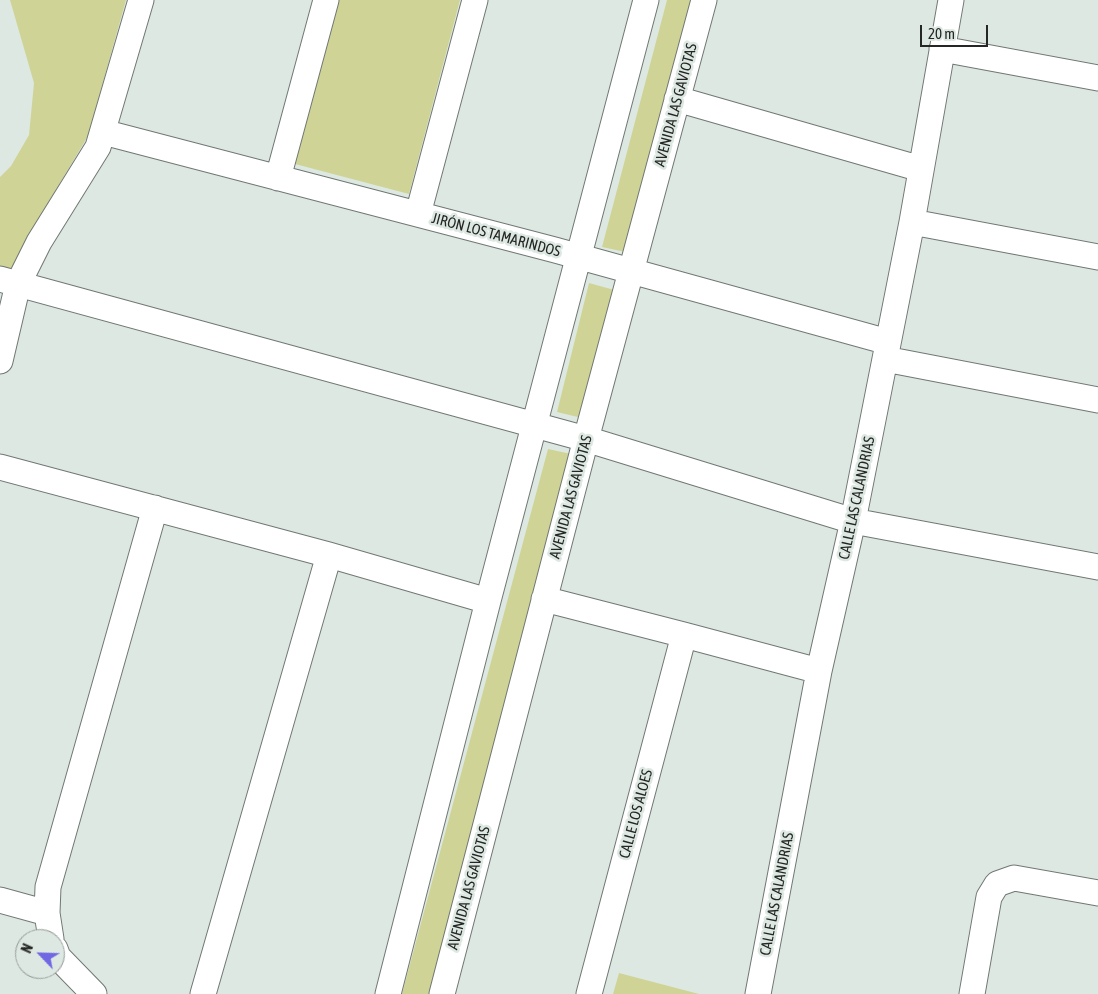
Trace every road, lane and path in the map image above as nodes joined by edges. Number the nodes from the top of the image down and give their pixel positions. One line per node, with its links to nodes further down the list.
1 (141, 0): 10 (street)
2 (326, 0): 12 (street)
3 (475, 0): 13 (street)
4 (646, 0): 15 (street)
5 (704, 0): 9 (street, AVENIDA LAS GAVIOTAS)
6 (951, 0): 7 (street, CALLE LAS CALANDRIAS)
7 (942, 49): 8 (street); 11 (street, CALLE LAS CALANDRIAS)
8 (1098, 78)
9 (677, 99): 11 (street); 17 (street, AVENIDA LAS GAVIOTAS)
10 (103, 132): 12 (street, JIRÓN LOS TAMARINDOS); 18 (street)
11 (921, 168): 14 (street, CALLE LAS CALANDRIAS)
12 (278, 178): 13 (street, JIRÓN LOS TAMARINDOS)
13 (418, 214): 15 (street, JIRÓN LOS TAMARINDOS)
14 (912, 222): 16 (street); 19 (street, CALLE LAS CALANDRIAS)
15 (578, 257): 17 (street, JIRÓN LOS TAMARINDOS); 22 (street)
16 (1098, 257)
17 (632, 271): 19 (street, JIRÓN LOS TAMARINDOS); 23 (street, AVENIDA LAS GAVIOTAS)
18 (9, 282): 20 (street); 22 (street)
19 (887, 351): 21 (street, JIRÓN LOS TAMARINDOS); 26 (street, CALLE LAS CALANDRIAS)
20 (0, 361)
21 (1098, 400)
22 (534, 425): 23 (street); 30 (street)
23 (586, 439): 26 (street); 29 (street, AVENIDA LAS GAVIOTAS)
24 (0, 467): 25 (street)
25 (155, 508): 27 (street); 35 (street)
26 (853, 521): 28 (street); 32 (street, CALLE LAS CALANDRIAS)
27 (329, 555): 30 (street); 39 (street)
28 (1098, 567)
29 (544, 599): 31 (street); 41 (street, AVENIDA LAS GAVIOTAS)
30 (488, 600): 40 (street)
31 (684, 635): 32 (street); 42 (street, CALLE LOS ALOES)
32 (819, 671): 43 (street, CALLE LAS CALANDRIAS)
33 (1098, 893): 44 (street)
34 (0, 900): 35 (street)
35 (47, 913): 36 (street)
36 (49, 929)
37 (65, 965): 38 (street)
38 (94, 994)
39 (203, 994)
40 (388, 994)
41 (442, 994)
42 (589, 994)
43 (758, 994)
44 (972, 994)

